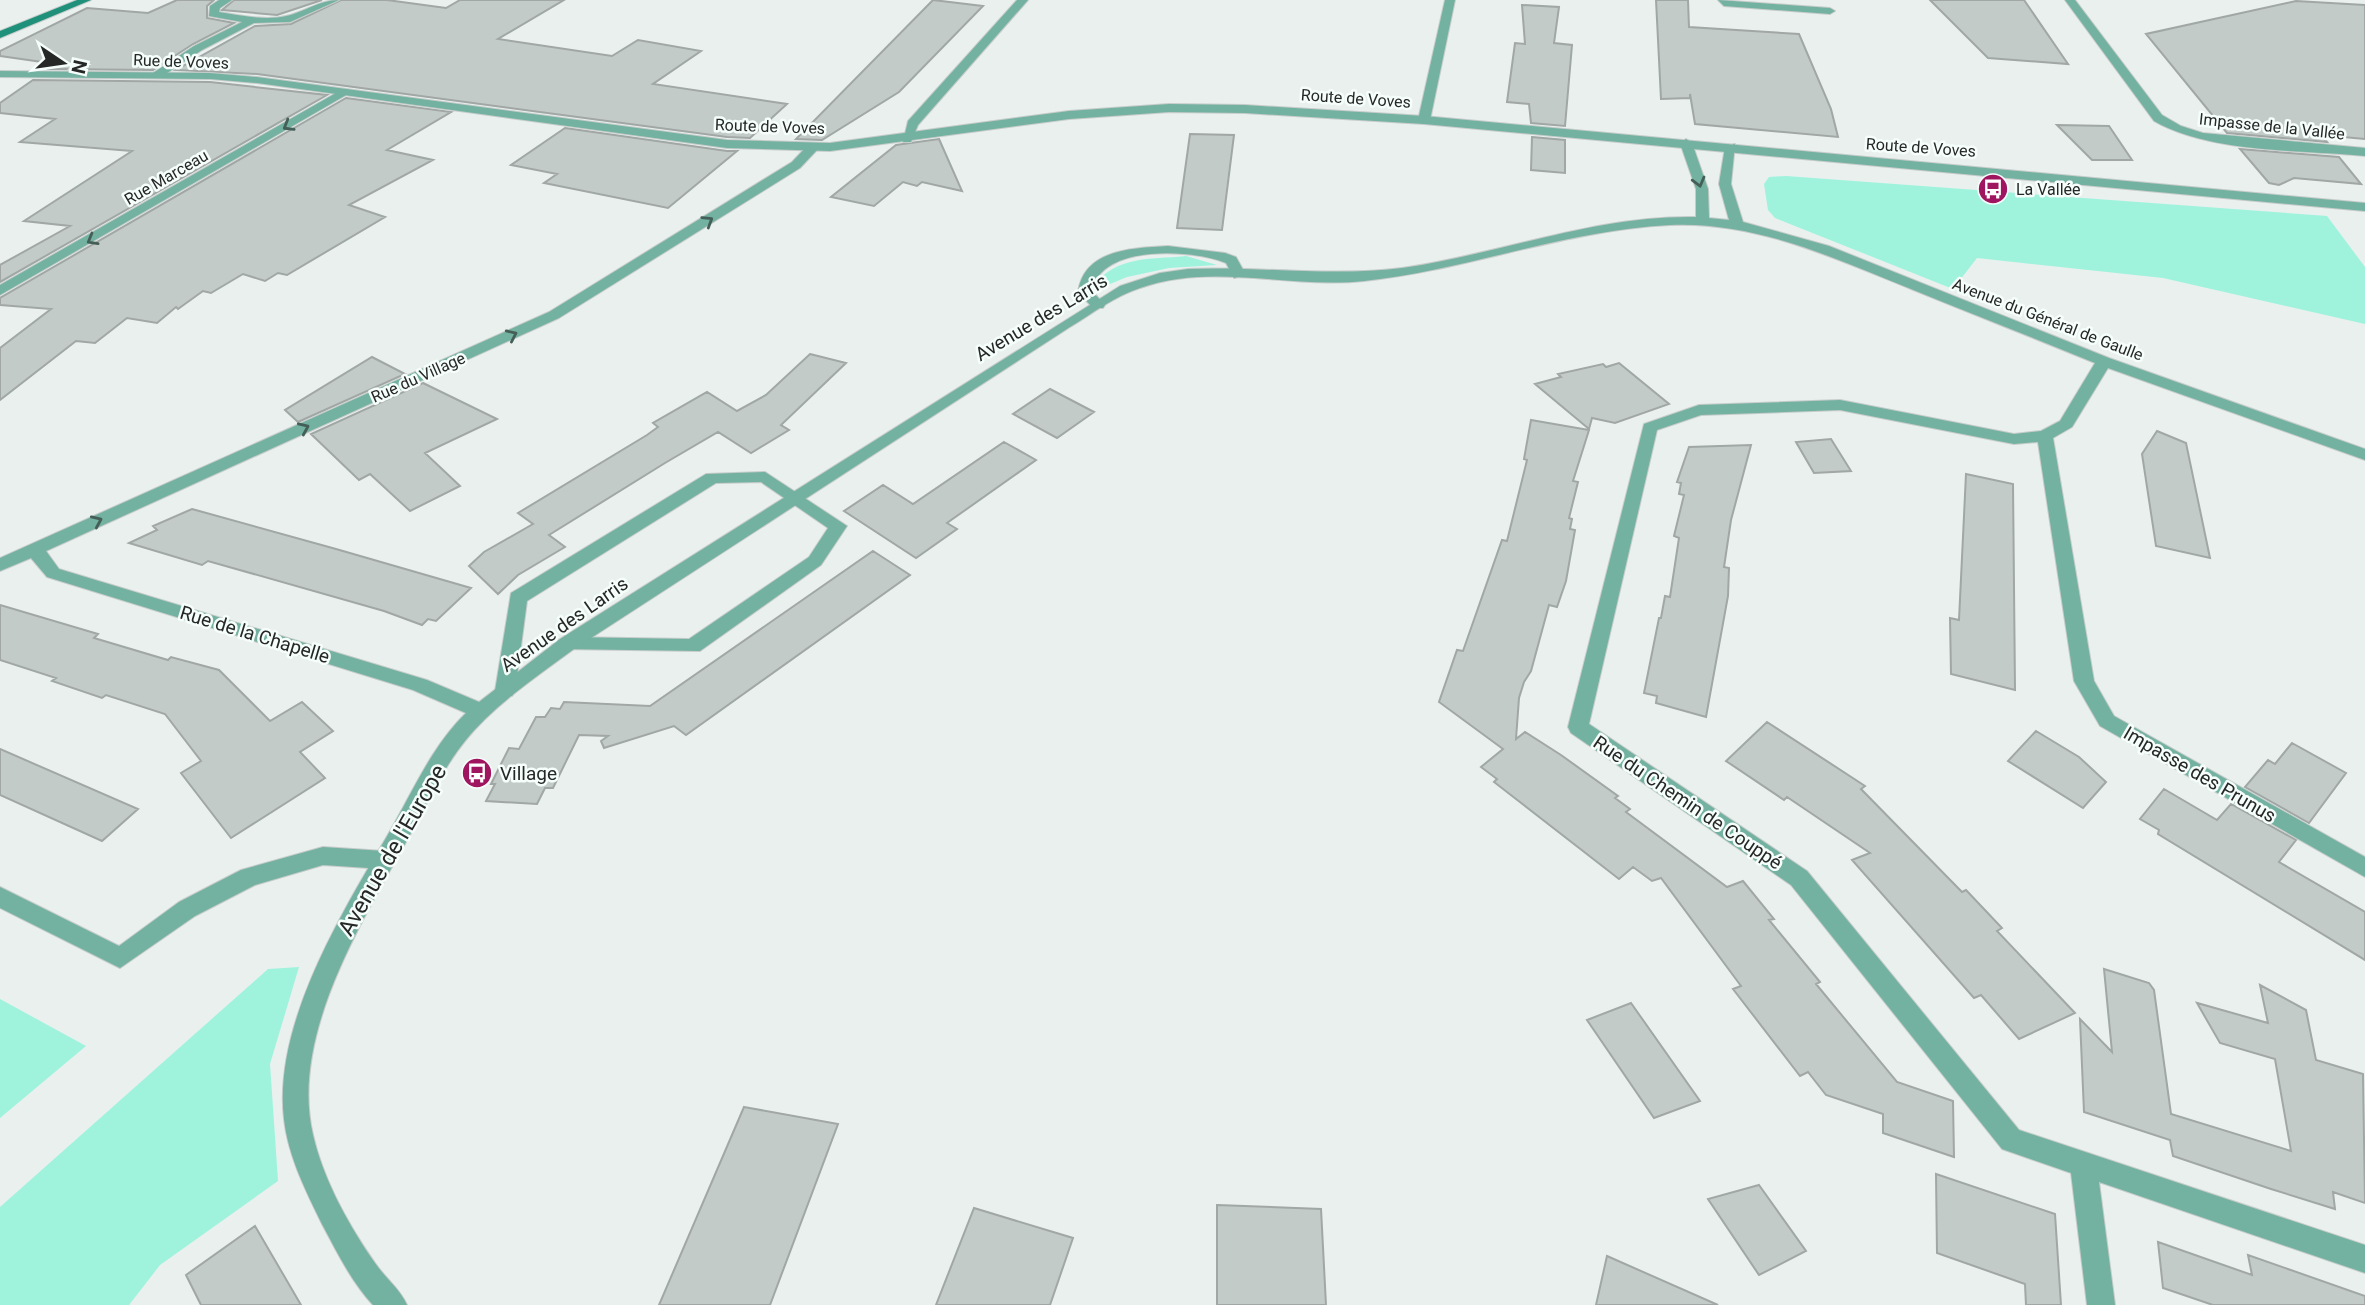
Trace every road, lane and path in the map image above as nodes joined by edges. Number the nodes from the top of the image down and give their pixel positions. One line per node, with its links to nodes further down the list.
1 (86, 0): 10 (main road)
2 (227, 0): 9 (street)
3 (334, 0): 9 (street)
4 (1023, 0): 15 (street)
5 (1450, 0): 14 (street)
6 (1723, 0): 8 (street)
7 (2070, 0): 19 (street, Impasse de la Vallée)
8 (1830, 10)
9 (253, 20): 12 (street)
10 (0, 35)
11 (0, 71): 12 (street, Rue de Voves)
12 (157, 75): 13 (street, Rue de Voves)
13 (347, 91): 17 (street, Route de Voves); 24 (street, Rue Marceau, one-way to 24)
14 (1424, 120): 15 (street, Route de Voves); 16 (street, Route de Voves)
15 (907, 139): 17 (street, Route de Voves)
16 (1686, 143): 18 (street, Route de Voves); 21 (street, one-way to 21)
17 (813, 147): 30 (street, Rue du Village, one-way to 17)
18 (1731, 147): 20 (street, Route de Voves); 22 (street)
19 (2365, 152)
20 (2365, 207)
21 (1710, 222): 22 (street, Avenue du Général de Gaulle); 23 (street, Avenue des Larris)
22 (1737, 226): 26 (street, Avenue du Général de Gaulle)
23 (1239, 275): 25 (street, Avenue des Larris); 25 (street)
24 (0, 291)
25 (1098, 305): 29 (street, Avenue des Larris)
26 (2104, 360): 27 (street); 28 (street, Avenue du Général de Gaulle)
27 (2045, 436): 36 (street, Impasse des Prunus); 38 (street, Rue du Chemin de Couppé)
28 (2365, 455)
29 (797, 497): 32 (street, Avenue des Larris); 32 (street); 33 (street)
30 (34, 550): 31 (street, Rue du Village); 34 (street, Rue de la Chapelle)
31 (0, 565)
32 (567, 644): 33 (street, Avenue des Larris)
33 (505, 691): 34 (street, Avenue des Larris)
34 (483, 712): 35 (street, Avenue de l'Europe)
35 (384, 860): 37 (street); 40 (street, Avenue de l'Europe)
36 (2365, 868)
37 (0, 897)
38 (2083, 1164): 39 (street); 41 (street)
39 (2365, 1259)
40 (393, 1305)
41 (2101, 1305)

